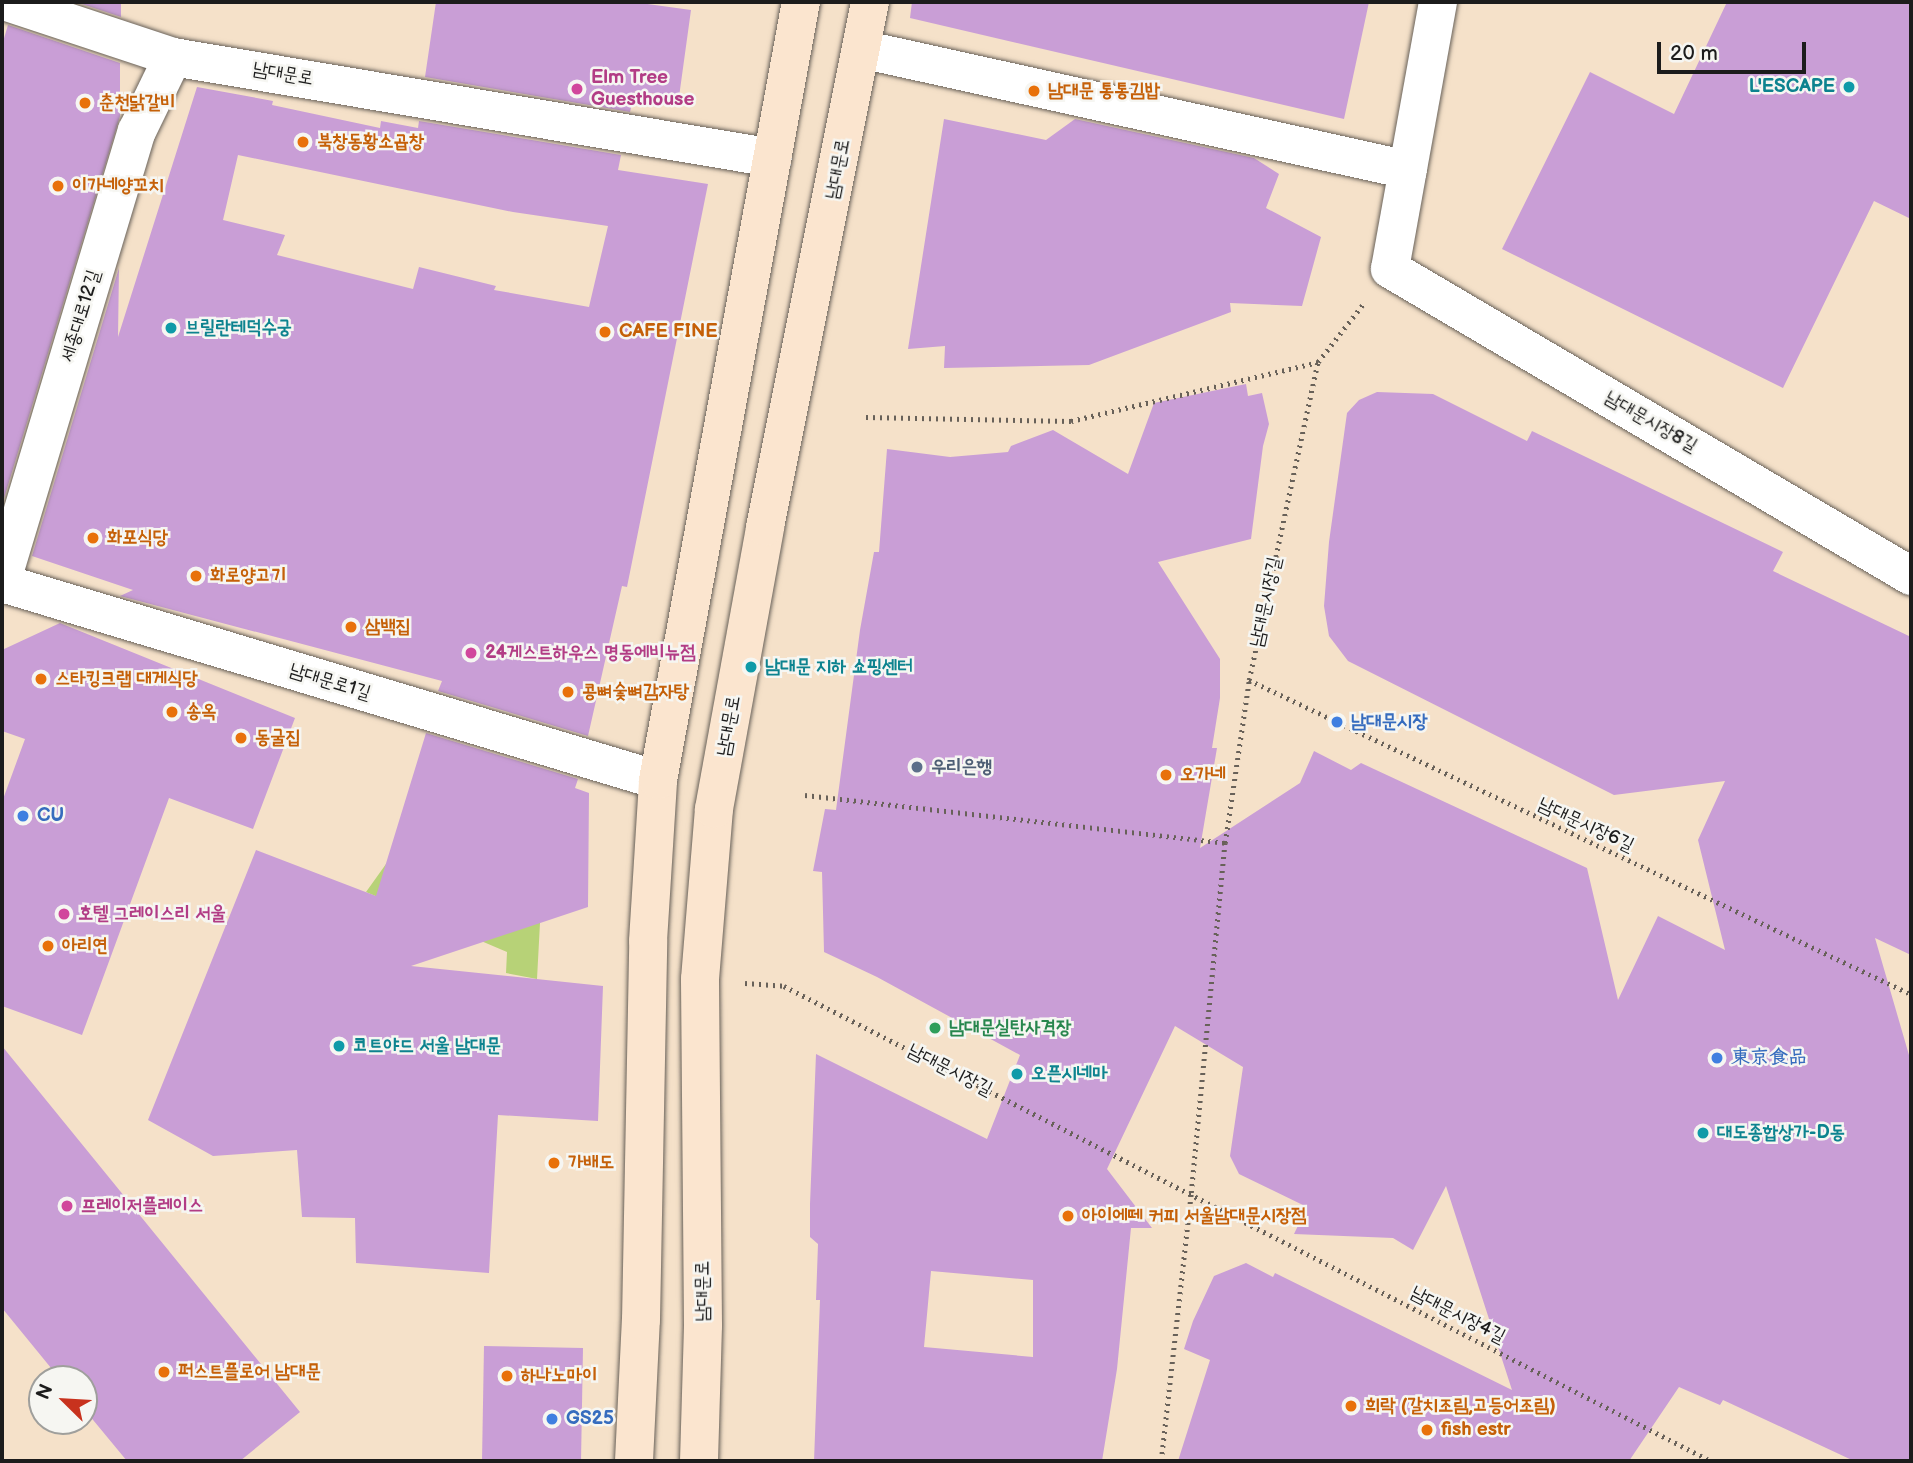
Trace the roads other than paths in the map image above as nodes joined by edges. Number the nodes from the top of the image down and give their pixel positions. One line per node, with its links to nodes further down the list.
1 (7, 2): 6 (street, 남대문로)
2 (801, 2): 7 (main road)
3 (870, 2): 5 (main road, 남대문로)
4 (1438, 2): 8 (street)
5 (861, 49): 8 (street); 13 (main road, 남대문로)
6 (173, 57): 7 (street, 남대문로); 10 (street, 세종대로12길)
7 (773, 158): 11 (main road)
8 (1408, 170): 9 (street, 남대문시장8길)
9 (1911, 576)
10 (2, 582): 11 (street, 남대문로1길)
11 (658, 780): 12 (main road)
12 (634, 1461)
13 (699, 1461)

